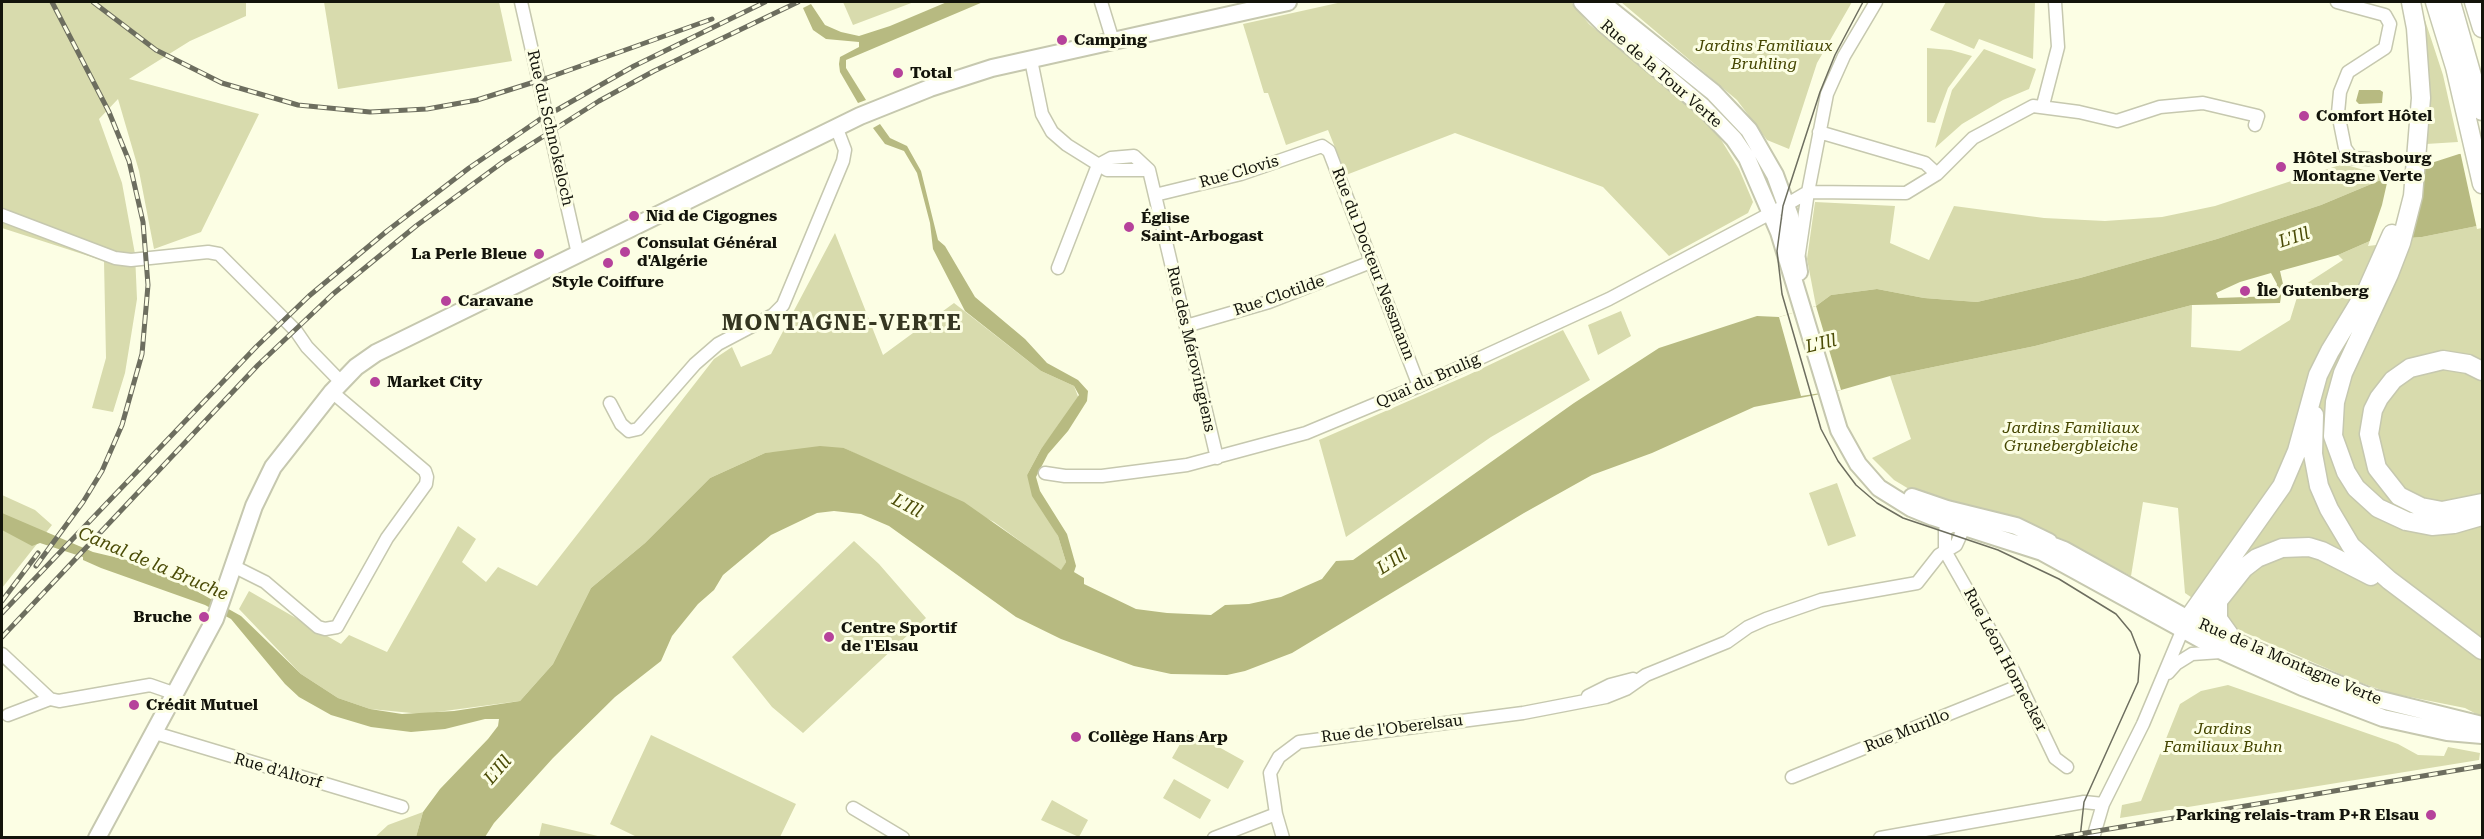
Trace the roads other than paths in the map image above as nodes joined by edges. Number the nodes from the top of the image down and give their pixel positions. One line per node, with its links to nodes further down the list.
1 (521, 2): 30 (street, Rue du Schnokeloch)
2 (1101, 2): 14 (street)
3 (1288, 2): 14 (main road)
4 (1582, 2): 28 (main road, Rue de la Tour Verte)
5 (1601, 2): 28 (main road, Rue de la Tour Verte)
6 (1876, 2): 20 (street)
7 (2055, 2): 16 (street)
8 (2337, 2): 22 (street)
9 (2411, 2): 34 (highway)
10 (2435, 2): 25 (highway)
11 (2451, 2): 17 (highway)
12 (2474, 2): 13 (highway)
13 (2482, 28)
14 (1113, 41): 15 (main road)
15 (1030, 60): 19 (main road); 23 (street, Rue des Mérovingiens)
16 (2043, 105): 18 (street); 24 (street)
17 (2482, 111)
18 (2255, 125)
19 (837, 129): 30 (main road); 41 (street)
20 (1819, 132): 24 (street); 26 (street)
21 (1322, 146): 27 (street, Rue Clovis); 31 (street, Rue du Docteur Nessmann)
22 (2369, 159)
23 (1098, 165): 27 (street, Rue des Mérovingiens); 33 (street)
24 (1937, 174): 26 (street)
25 (2482, 184)
26 (1808, 192): 28 (street); 32 (street)
27 (1155, 195): 36 (street, Rue des Mérovingiens)
28 (1779, 208): 32 (main road); 35 (main road); 39 (street, Quai du Brulig)
29 (2, 215): 40 (street)
30 (578, 254): 40 (main road)
31 (1371, 262): 36 (street, Rue Clotilde); 39 (street, Rue du Docteur Nessmann)
32 (1798, 263): 35 (main road)
33 (1058, 268)
34 (2382, 275): 37 (highway); 45 (highway)
35 (1800, 306): 46 (main road)
36 (1186, 326): 42 (street, Rue des Mérovingiens)
37 (2346, 326): 51 (highway); 52 (highway)
38 (2482, 370): 44 (highway)
39 (1419, 386): 42 (street, Quai du Brulig)
40 (336, 387): 48 (main road); 48 (street)
41 (610, 403)
42 (1217, 458): 43 (street, Quai du Brulig)
43 (1045, 473)
44 (2482, 503)
45 (2482, 516)
46 (1961, 519): 47 (street, Rue de l'Oberelsau); 49 (main road); 49 (main road)
47 (1948, 550): 57 (street, Rue Léon Hornecker); 69 (street, Rue de l'Oberelsau)
48 (235, 567): 58 (main road)
49 (2104, 579): 52 (main road, Rue de la Montagne Verte)
50 (2217, 600): 51 (highway); 52 (highway); 53 (highway)
51 (2432, 612): 54 (highway)
52 (2189, 624): 53 (main road, Rue de la Montagne Verte); 56 (street)
53 (2228, 646): 56 (street); 61 (main road, Rue de la Montagne Verte); 63 (main road, Rue de la Montagne Verte)
54 (2482, 650)
55 (2, 654): 59 (street)
56 (2160, 684): 66 (street)
57 (2021, 685): 64 (street, Rue Léon Hornecker); 65 (street, Rue Murillo)
58 (176, 694): 59 (street); 62 (main road)
59 (50, 699): 60 (street)
60 (8, 715)
61 (2482, 725)
62 (155, 734): 67 (street, Rue d'Altorf); 70 (main road)
63 (2482, 735)
64 (2067, 768)
65 (1792, 777)
66 (2103, 804): 74 (street); 75 (street)
67 (402, 807)
68 (853, 808): 71 (street)
69 (1276, 814): 72 (street); 73 (street)
70 (97, 837)
71 (903, 837)
72 (1214, 837)
73 (1283, 837)
74 (1880, 837)
75 (2093, 837)

